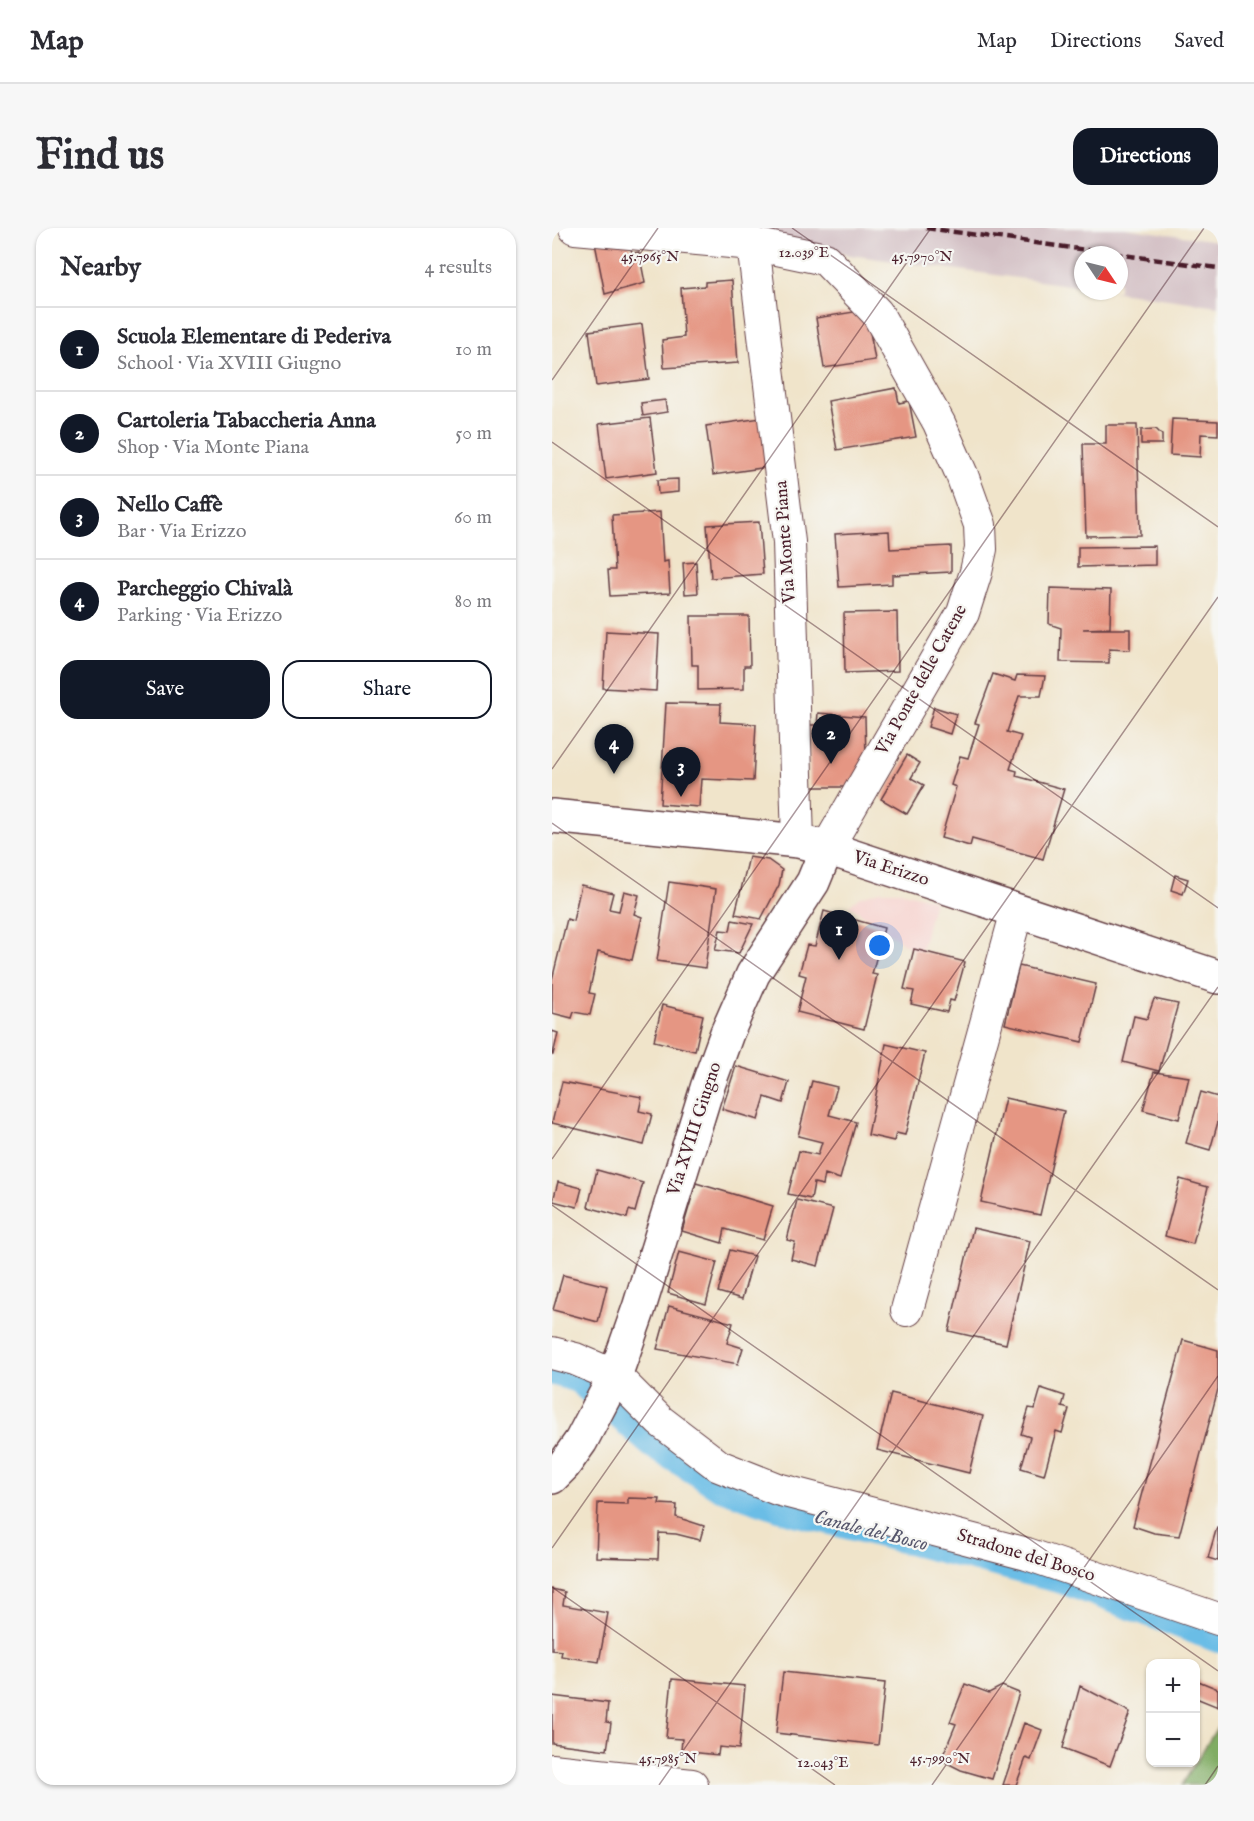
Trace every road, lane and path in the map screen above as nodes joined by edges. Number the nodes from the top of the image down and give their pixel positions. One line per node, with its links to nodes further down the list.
1 (567, 228): 3 (street)
2 (575, 228): 4 (street, Via Ponte delle Catene)
3 (552, 229)
4 (753, 244): 6 (street, Via Monte Piana); 6 (street, Via Ponte delle Catene)
5 (552, 816): 6 (main road, Via Erizzo)
6 (813, 844): 7 (main road, Via Erizzo); 11 (main road, Via XVIII Giugno)
7 (1017, 911): 8 (main road, Via Erizzo); 9 (street)
8 (1218, 977)
9 (907, 1310)
10 (552, 1353): 11 (street, Stradone del Bosco)
11 (612, 1383): 12 (main road, Via XVIII Giugno); 13 (street, Stradone del Bosco)
12 (552, 1477)
13 (1218, 1619)
14 (552, 1770): 15 (street)
15 (692, 1785)

